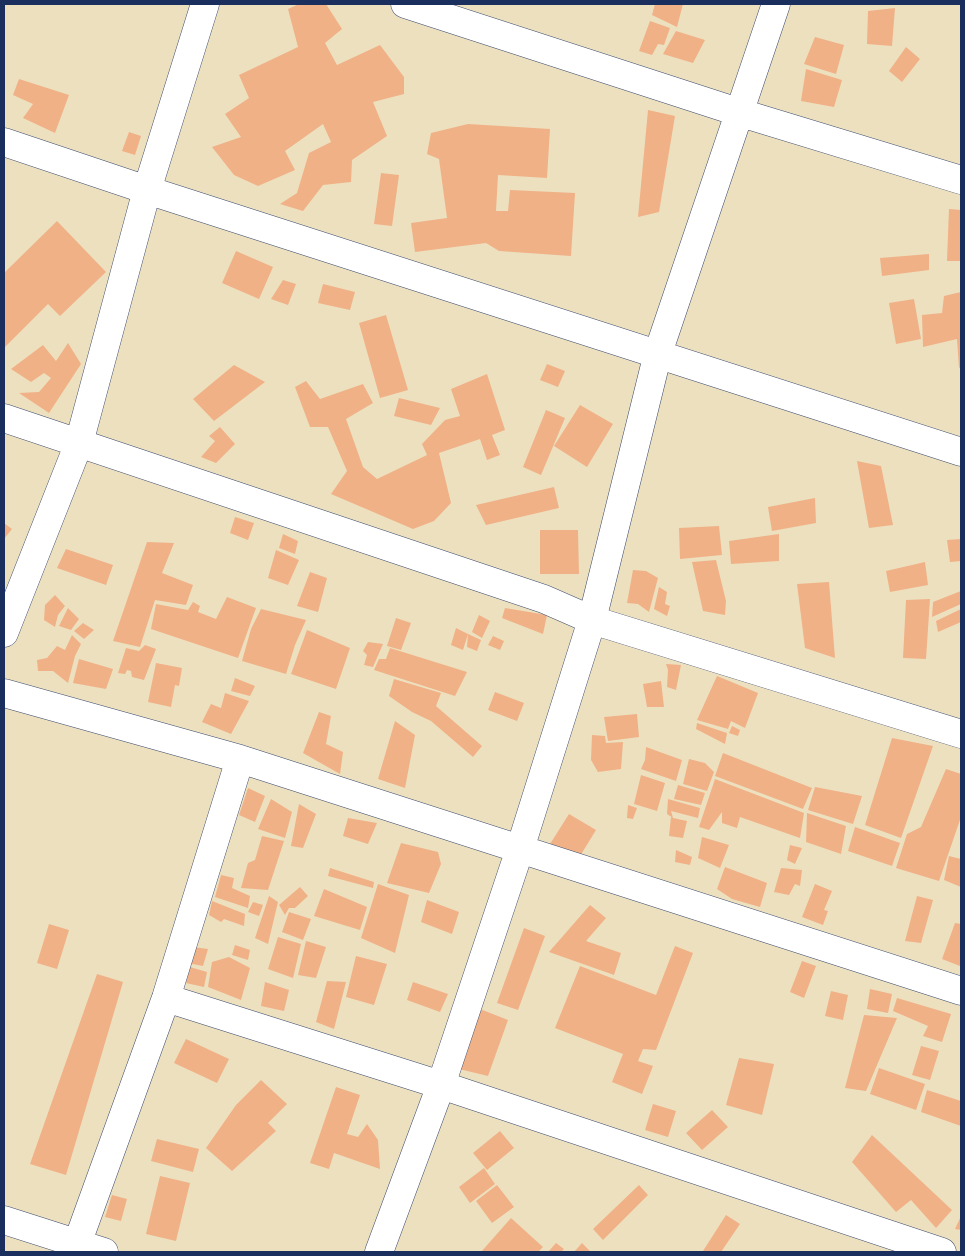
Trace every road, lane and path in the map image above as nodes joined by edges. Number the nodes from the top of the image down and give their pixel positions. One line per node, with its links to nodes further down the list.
1 (206, 4): 7 (street)
2 (405, 4): 4 (street)
3 (776, 4): 4 (street)
4 (740, 113): 6 (street); 8 (street)
5 (4, 142): 7 (street)
6 (961, 180)
7 (147, 190): 8 (street); 10 (street)
8 (658, 353): 11 (street); 12 (street)
9 (4, 418): 10 (street)
10 (79, 443): 12 (street); 13 (street)
11 (961, 452)
12 (592, 620): 15 (street); 17 (street)
13 (4, 633)
14 (4, 693): 16 (street)
15 (961, 734)
16 (240, 759): 17 (street); 19 (street)
17 (520, 849): 18 (street); 20 (street)
18 (961, 991)
19 (166, 998): 20 (street); 22 (street)
20 (441, 1085): 24 (street); 25 (street)
21 (4, 1220): 22 (street)
22 (77, 1244): 23 (street)
23 (104, 1252)
24 (379, 1252)
25 (942, 1252)

